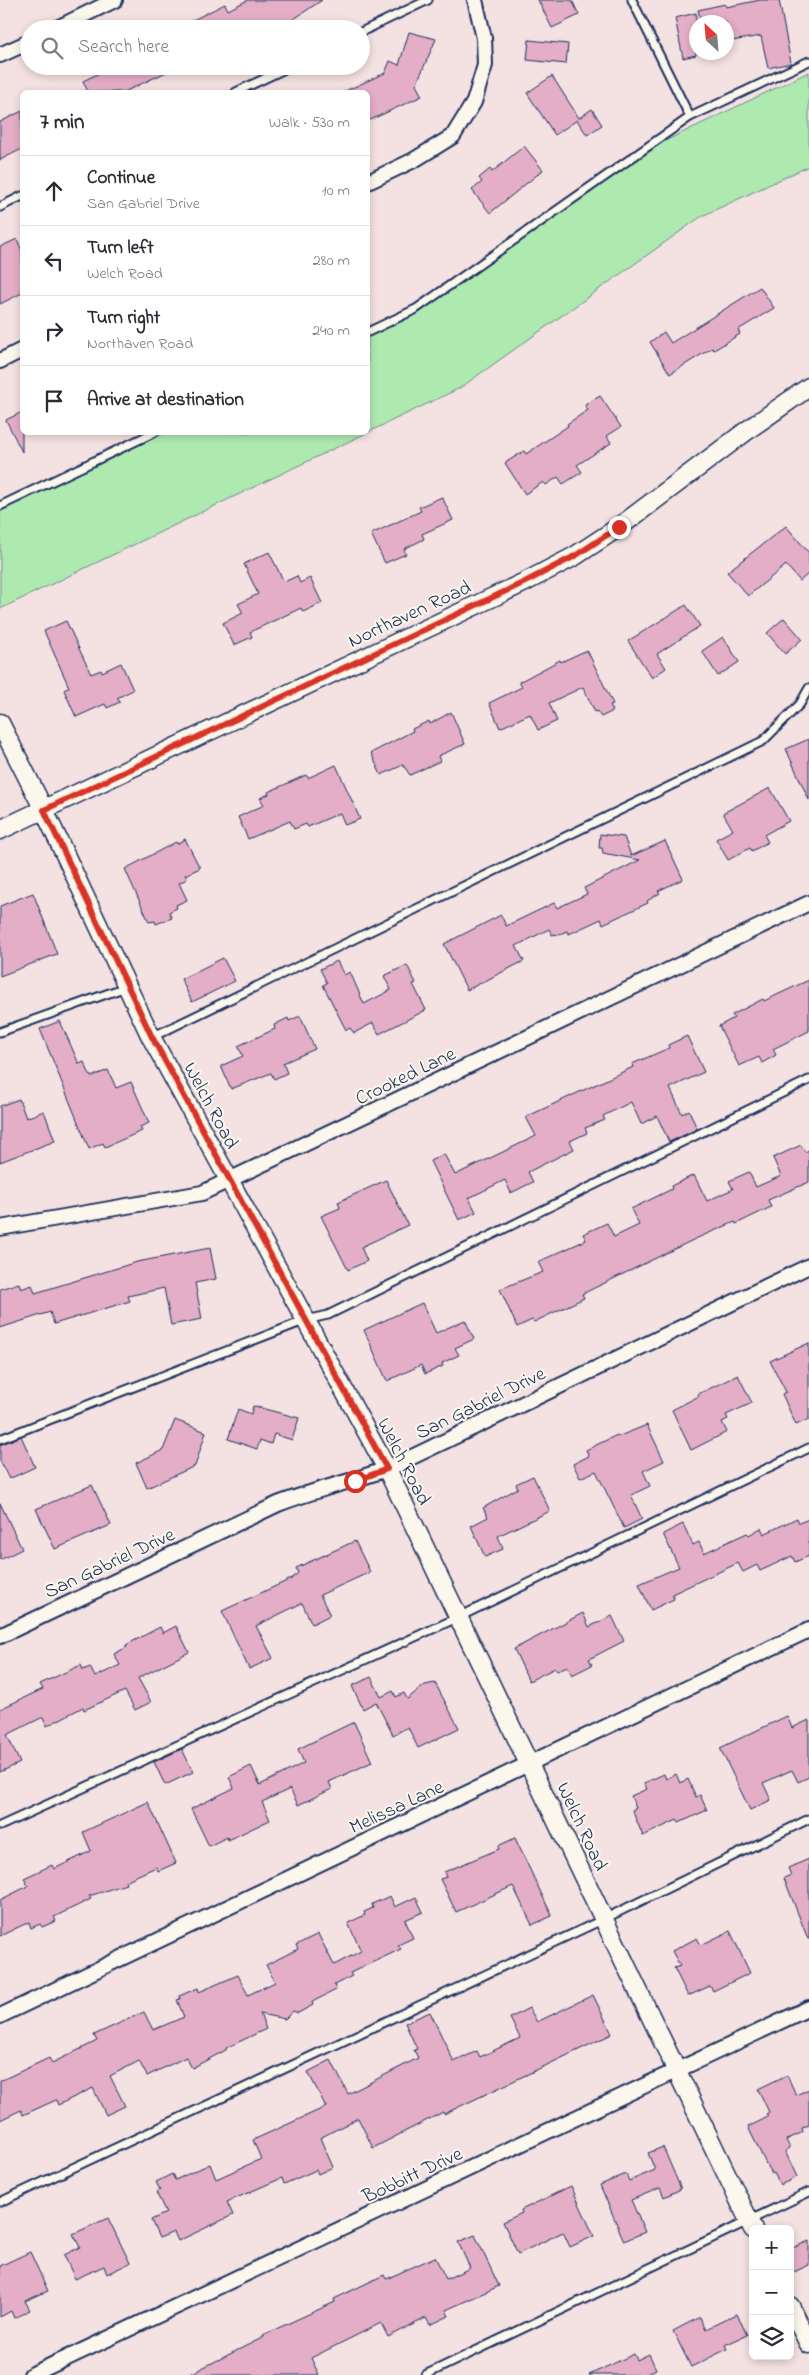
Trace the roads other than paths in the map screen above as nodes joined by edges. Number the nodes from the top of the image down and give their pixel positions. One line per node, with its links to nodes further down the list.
1 (115, 0): 5 (street)
2 (428, 0): 6 (lane)
3 (476, 0): 13 (street)
4 (632, 0): 12 (lane)
5 (74, 20)
6 (370, 28)
7 (20, 46): 8 (street)
8 (0, 56)
9 (809, 61): 12 (lane)
10 (272, 75): 11 (lane)
11 (240, 90)
12 (690, 117): 16 (lane)
13 (370, 181)
14 (20, 197): 15 (lane)
15 (0, 206)
16 (370, 331)
17 (20, 351): 18 (street)
18 (0, 361)
19 (809, 387): 24 (street, Northaven Road)
20 (150, 435): 21 (lane)
21 (0, 506)
22 (809, 688): 29 (lane)
23 (0, 724): 24 (street, Welch Road)
24 (44, 810): 25 (street, Northaven Road); 27 (street, Welch Road)
25 (0, 830)
26 (809, 903): 31 (street, Crooked Lane)
27 (126, 986): 28 (lane); 29 (street, Welch Road)
28 (0, 1032)
29 (152, 1037): 31 (street, Welch Road)
30 (809, 1080): 34 (lane)
31 (229, 1181): 32 (street, Crooked Lane); 34 (street, Welch Road)
32 (0, 1228)
33 (809, 1266): 37 (street, San Gabriel Drive)
34 (306, 1320): 35 (lane); 37 (street, Welch Road)
35 (0, 1439)
36 (809, 1448): 38 (lane)
37 (387, 1469): 38 (street, Welch Road); 40 (street, San Gabriel Drive)
38 (459, 1617): 41 (street, Welch Road); 43 (lane)
39 (809, 1630): 41 (street, Melissa Lane)
40 (0, 1636)
41 (530, 1765): 44 (street, Welch Road); 46 (street, Melissa Lane)
42 (809, 1819): 44 (lane)
43 (0, 1826)
44 (604, 1919): 47 (street, Welch Road); 49 (lane)
45 (809, 2008): 47 (street, Bobbitt Drive)
46 (0, 2016)
47 (677, 2071): 50 (street, Welch Road); 54 (street, Bobbitt Drive)
48 (809, 2192): 50 (lane)
49 (0, 2202)
50 (751, 2225)
51 (749, 2226): 55 (lane)
52 (794, 2314): 53 (street)
53 (809, 2344)
54 (31, 2375)
55 (426, 2375)

